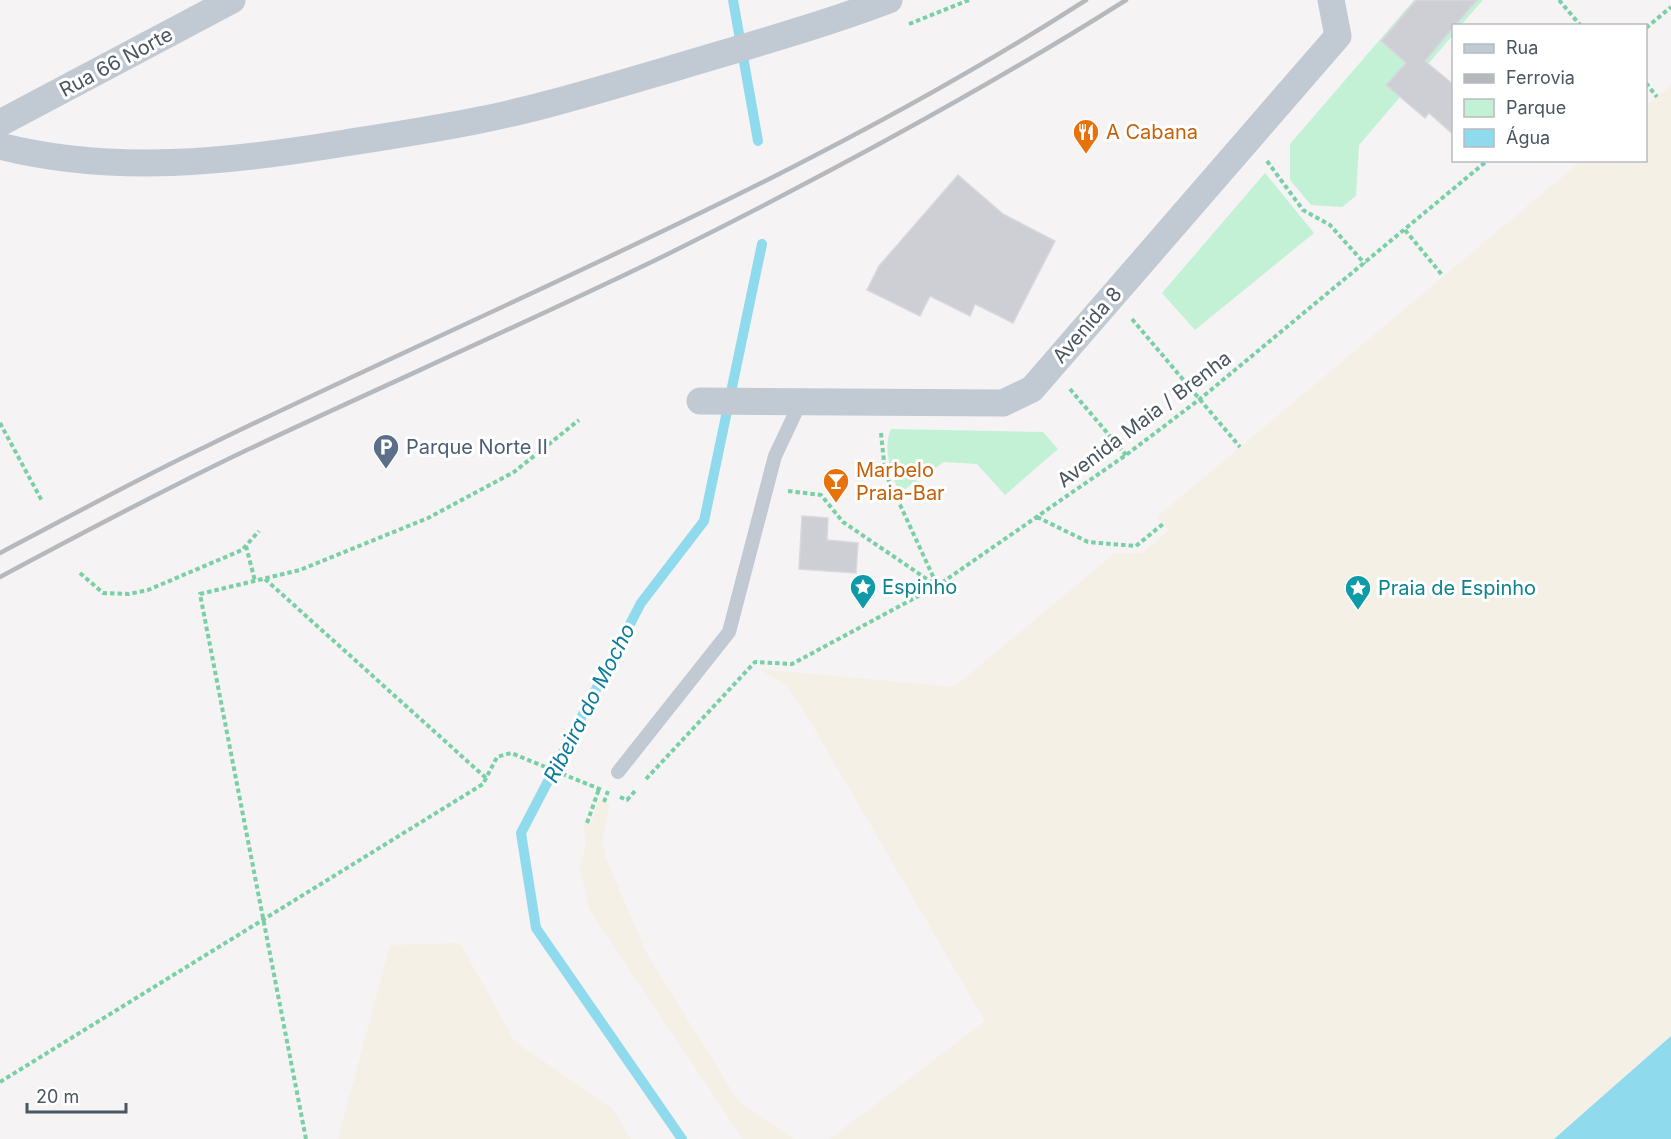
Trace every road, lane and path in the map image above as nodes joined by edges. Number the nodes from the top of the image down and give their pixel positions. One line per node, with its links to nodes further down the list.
1 (232, 0): 10 (street, Rua 66 Norte)
2 (889, 0): 11 (street)
3 (1330, 0): 21 (street, Avenida 8)
4 (1559, 0): 6 (path)
5 (1671, 7): 7 (path)
6 (1579, 24)
7 (1647, 27)
8 (1647, 84): 9 (path)
9 (1657, 97)
10 (0, 123)
11 (0, 146)
12 (1267, 161): 15 (path)
13 (1486, 162): 14 (path, Avenida Maia / Brenha)
14 (1405, 231): 15 (path, Avenida Maia / Brenha); 16 (path)
15 (1365, 264): 19 (path, Avenida Maia / Brenha)
16 (1443, 276)
17 (1132, 318): 19 (path)
18 (1070, 390): 26 (path)
19 (1200, 399): 25 (path); 26 (path, Avenida Maia / Brenha)
20 (700, 400): 21 (street, Avenida 8)
21 (801, 401): 27 (lane)
22 (579, 420): 34 (path)
23 (0, 423): 28 (path)
24 (881, 428): 36 (path)
25 (1240, 447)
26 (1126, 455): 29 (path, Avenida Maia / Brenha)
27 (767, 486): 36 (path); 37 (lane)
28 (42, 501)
29 (1037, 517): 30 (path); 36 (path, Avenida Maia / Brenha)
30 (1163, 524)
31 (259, 531): 32 (path)
32 (246, 546): 33 (path); 35 (path)
33 (80, 573)
34 (265, 579): 35 (path); 38 (path)
35 (255, 581): 41 (path)
36 (937, 586): 39 (path, Avenida Maia / Brenha)
37 (618, 772)
38 (486, 778): 39 (path); 41 (path)
39 (599, 789): 40 (path)
40 (587, 823)
41 (264, 918): 42 (path); 43 (path)
42 (0, 1082)
43 (306, 1139)

